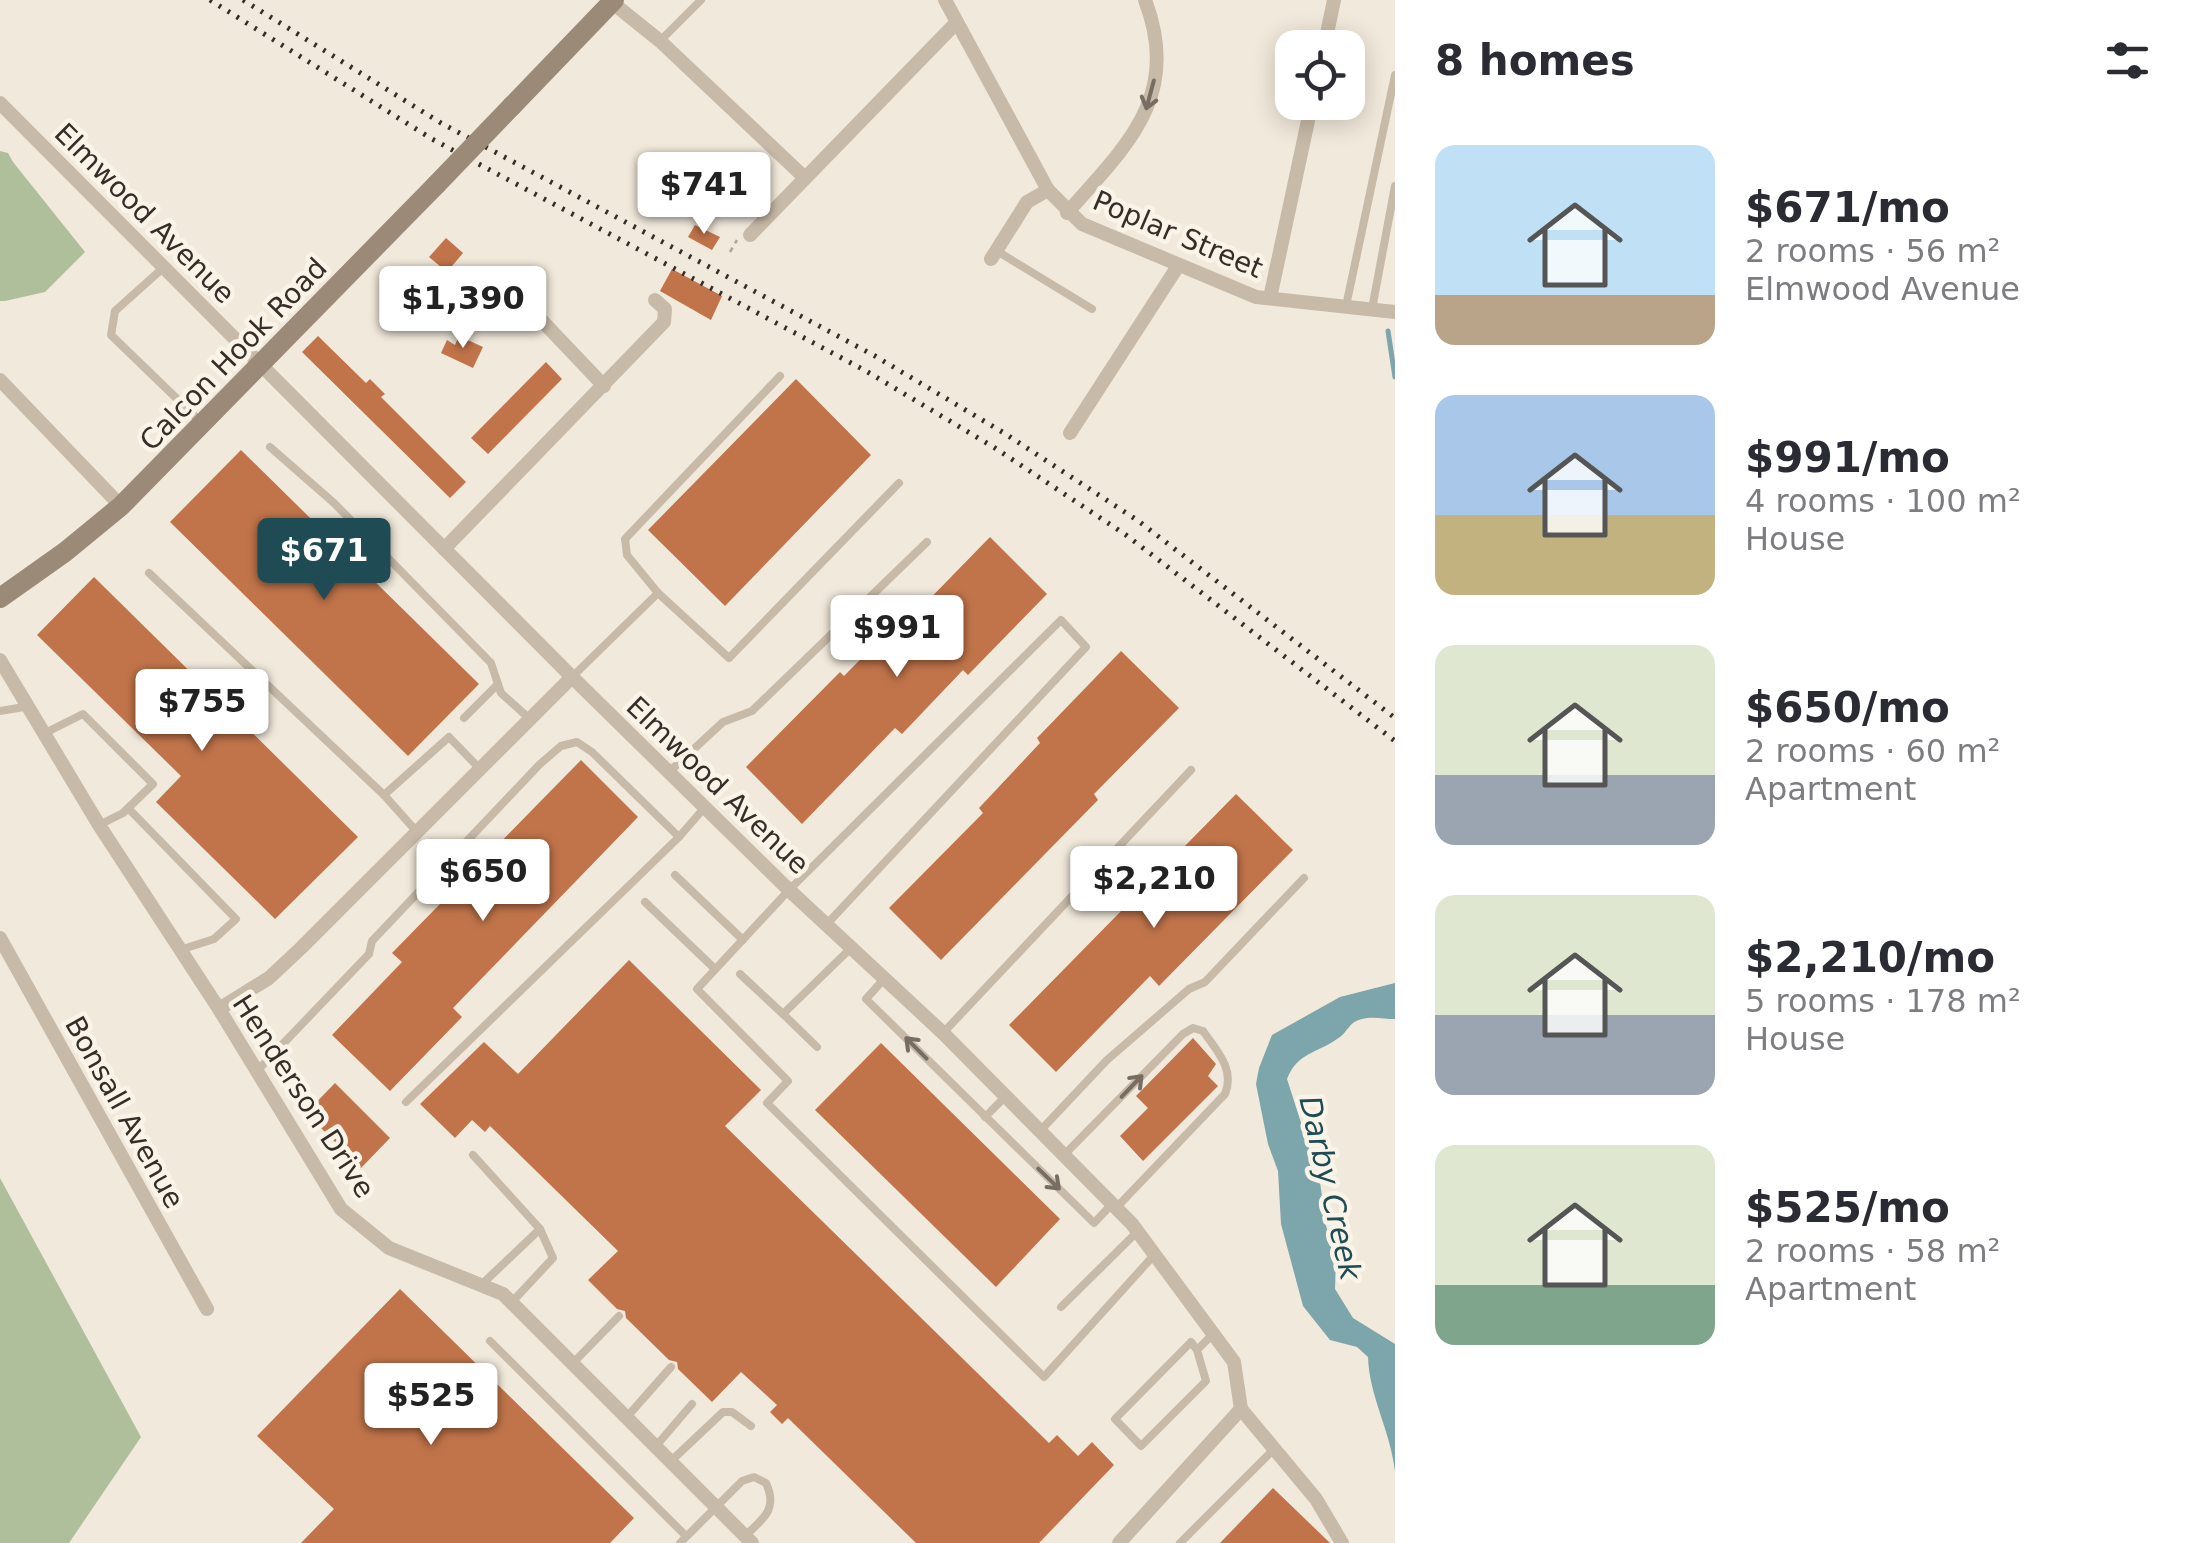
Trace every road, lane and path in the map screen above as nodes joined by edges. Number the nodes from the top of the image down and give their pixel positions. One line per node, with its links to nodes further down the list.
1 (612, 0): 8 (street); 27 (street, Calcon Hook Road, bridge)
2 (701, 0): 8 (lane)
3 (944, 0): 6 (street, Poplar Street)
4 (1145, 0): 15 (street, one-way to 15)
5 (1334, 0): 7 (street)
6 (956, 23): 12 (street); 14 (street, Poplar Street)
7 (1328, 30)
8 (660, 40): 12 (street)
9 (1395, 76): 23 (lane)
10 (1, 106): 19 (street, Elmwood Avenue)
11 (1308, 120): 21 (street)
12 (804, 176): 16 (street)
13 (1395, 186): 25 (lane)
14 (1048, 190): 15 (street, Poplar Street); 17 (street)
15 (1068, 213): 18 (street, Poplar Street)
16 (750, 235)
17 (994, 255): 24 (lane)
18 (1178, 266): 21 (street, Poplar Street); 32 (street)
19 (163, 268): 27 (street, Elmwood Avenue); 31 (lane)
20 (496, 295): 30 (street)
21 (1270, 298): 23 (street, Poplar Street)
22 (655, 300): 30 (street)
23 (1346, 306): 25 (street, Poplar Street)
24 (1092, 309)
25 (1372, 310): 26 (street, Poplar Street)
26 (1395, 312)
27 (261, 365): 31 (street, Calcon Hook Road); 37 (street, Elmwood Avenue)
28 (780, 376): 39 (lane)
29 (0, 380): 35 (street)
30 (604, 386): 37 (street)
31 (203, 424): 35 (street, Calcon Hook Road)
32 (1070, 433)
33 (270, 447): 43 (lane)
34 (898, 483): 39 (lane)
35 (121, 506): 40 (street, Calcon Hook Road)
36 (927, 542): 51 (lane)
37 (444, 549): 42 (street, Elmwood Avenue)
38 (149, 573): 52 (lane)
39 (658, 593): 42 (lane)
40 (0, 598)
41 (0, 660): 44 (street, Henderson Drive)
42 (572, 676): 47 (street); 51 (street, Elmwood Avenue)
43 (498, 684): 46 (lane); 47 (lane)
44 (30, 706): 45 (lane); 48 (street, Henderson Drive)
45 (0, 711)
46 (464, 718)
47 (530, 719): 49 (street)
48 (45, 733): 54 (lane); 55 (street, Henderson Drive)
49 (480, 769): 52 (lane); 56 (street)
50 (1190, 770): 72 (lane)
51 (669, 772): 53 (street, Elmwood Avenue)
52 (384, 795): 56 (lane)
53 (705, 807): 57 (lane); 60 (street, Elmwood Avenue)
54 (128, 808): 55 (lane); 66 (lane)
55 (99, 825): 66 (street, Henderson Drive)
56 (417, 832): 70 (street)
57 (679, 837): 74 (lane); 76 (lane)
58 (675, 875): 64 (lane)
59 (1304, 878): 78 (lane)
60 (789, 890): 62 (street, Elmwood Avenue); 62 (lane); 64 (lane)
61 (645, 902): 67 (lane)
62 (826, 925): 65 (street, Elmwood Avenue)
63 (0, 938): 88 (street, Bonsall Avenue)
64 (743, 940): 67 (lane)
65 (852, 948): 69 (street, Elmwood Avenue); 71 (lane)
66 (180, 950): 70 (street, Henderson Drive)
67 (715, 969): 84 (lane)
68 (740, 974): 71 (lane)
69 (884, 978): 72 (street, Elmwood Avenue); 77 (lane, one-way to 69)
70 (219, 1009): 74 (street, Henderson Drive)
71 (784, 1014): 73 (lane)
72 (943, 1034): 75 (street, Elmwood Avenue)
73 (817, 1047)
74 (256, 1072): 85 (street, Henderson Drive)
75 (1005, 1097): 77 (lane); 78 (street, Elmwood Avenue)
76 (406, 1102)
77 (985, 1117): 81 (lane, one-way to 81)
78 (1040, 1132): 80 (street, Elmwood Avenue)
79 (473, 1155): 82 (lane)
80 (1064, 1156): 81 (street, Elmwood Avenue); 81 (lane, one-way to 81)
81 (1114, 1206): 83 (street, Elmwood Avenue)
82 (540, 1229): 85 (lane); 86 (lane)
83 (1138, 1232): 84 (street, Elmwood Avenue); 87 (lane)
84 (1155, 1254): 90 (street, Elmwood Avenue)
85 (480, 1286): 86 (street, Henderson Drive)
86 (512, 1302): 93 (street, Henderson Drive)
87 (1061, 1307)
88 (207, 1310)
89 (619, 1316): 93 (lane)
90 (1214, 1334): 92 (lane); 96 (street, Elmwood Avenue)
91 (490, 1341): 104 (lane)
92 (1197, 1350): 92 (lane)
93 (572, 1364): 97 (street, Henderson Drive)
94 (671, 1367): 97 (lane)
95 (692, 1404): 99 (lane)
96 (1241, 1409): 100 (street, Elmwood Avenue); 105 (street)
97 (626, 1418): 99 (street, Henderson Drive)
98 (751, 1426): 101 (lane)
99 (656, 1446): 101 (street, Henderson Drive)
100 (1274, 1449): 106 (lane); 107 (street, Elmwood Avenue)
101 (671, 1461): 102 (street, Henderson Drive)
102 (716, 1505): 103 (street, Henderson Drive); 103 (lane); 104 (lane)
103 (749, 1539)
104 (683, 1540)
105 (1119, 1543)
106 (1180, 1543)
107 (1342, 1543)

